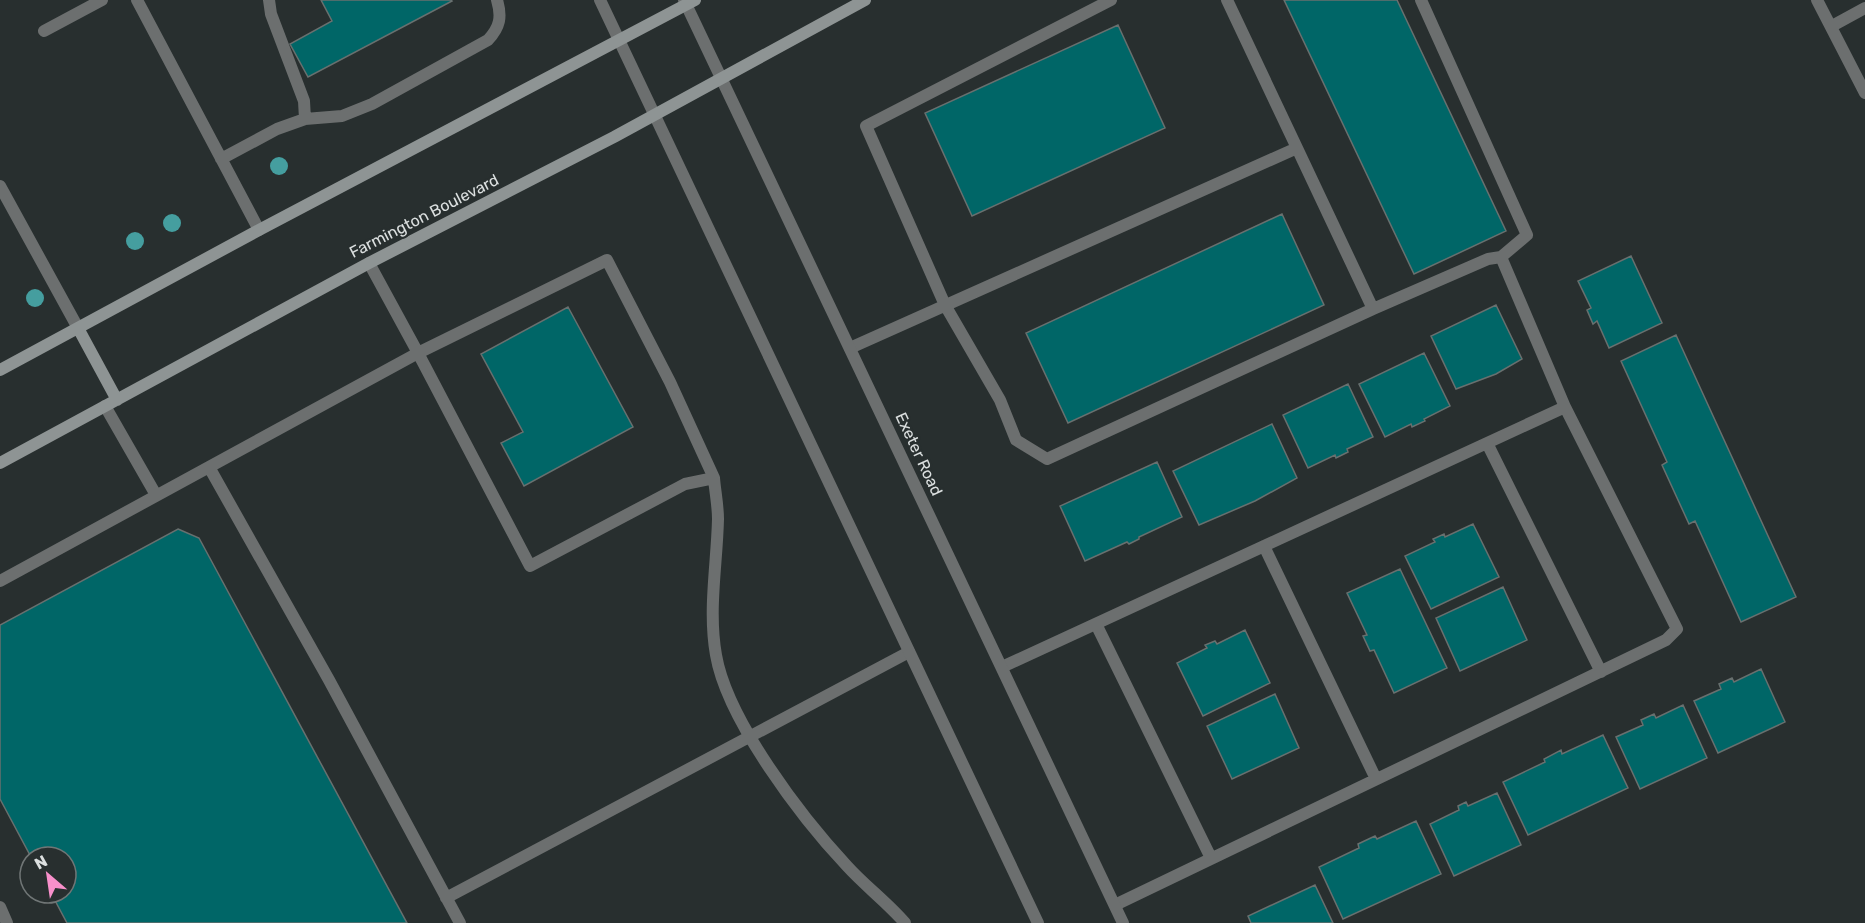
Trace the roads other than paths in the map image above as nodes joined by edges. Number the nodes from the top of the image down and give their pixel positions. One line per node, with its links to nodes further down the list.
1 (102, 0): 14 (street)
2 (137, 0): 21 (street)
3 (269, 0): 19 (street)
4 (497, 0): 19 (street)
5 (600, 0): 15 (street)
6 (865, 0): 16 (main road, Farmington Boulevard)
7 (1112, 0): 26 (street)
8 (1227, 0): 20 (street)
9 (1421, 0): 24 (street)
10 (1817, 0): 13 (street)
11 (688, 2): 15 (main road); 16 (street, Exeter Road)
12 (1865, 8): 13 (street)
13 (1832, 26): 17 (street)
14 (44, 31)
15 (618, 41): 18 (street); 23 (main road)
16 (723, 78): 18 (main road, Farmington Boulevard); 29 (street, Exeter Road)
17 (1865, 93)
18 (654, 116): 25 (main road, Farmington Boulevard); 43 (street)
19 (305, 119): 21 (street)
20 (1297, 148): 26 (street); 27 (street)
21 (221, 159): 23 (street)
22 (0, 186): 28 (street)
23 (259, 230): 28 (main road)
24 (1501, 257): 27 (street); 34 (street)
25 (369, 263): 30 (street); 32 (main road, Farmington Boulevard)
26 (945, 305): 27 (street); 29 (street)
27 (1373, 309)
28 (78, 328): 31 (main road); 32 (main road)
29 (850, 348): 44 (street, Exeter Road)
30 (418, 353): 37 (street); 38 (street); 38 (street)
31 (0, 370)
32 (117, 400): 33 (main road, Farmington Boulevard)
33 (105, 406): 36 (main road, Farmington Boulevard); 39 (street)
34 (1565, 407): 35 (street); 45 (street)
35 (1487, 443): 40 (street); 45 (street)
36 (0, 462)
37 (209, 467): 39 (street); 49 (street)
38 (714, 478): 46 (street)
39 (156, 495): 41 (street)
40 (1264, 546): 42 (street); 47 (street)
41 (0, 580)
42 (1096, 624): 44 (street); 48 (street)
43 (909, 652): 46 (street); 55 (street)
44 (1002, 667): 50 (street, Exeter Road)
45 (1601, 672): 47 (street)
46 (750, 735): 49 (street); 54 (street)
47 (1376, 779): 48 (street)
48 (1211, 858): 50 (street)
49 (446, 898): 53 (street)
50 (1115, 905): 56 (street, Exeter Road)
51 (0, 907): 52 (street)
52 (7, 923)
53 (460, 923)
54 (905, 923)
55 (1038, 923)
56 (1124, 923)

